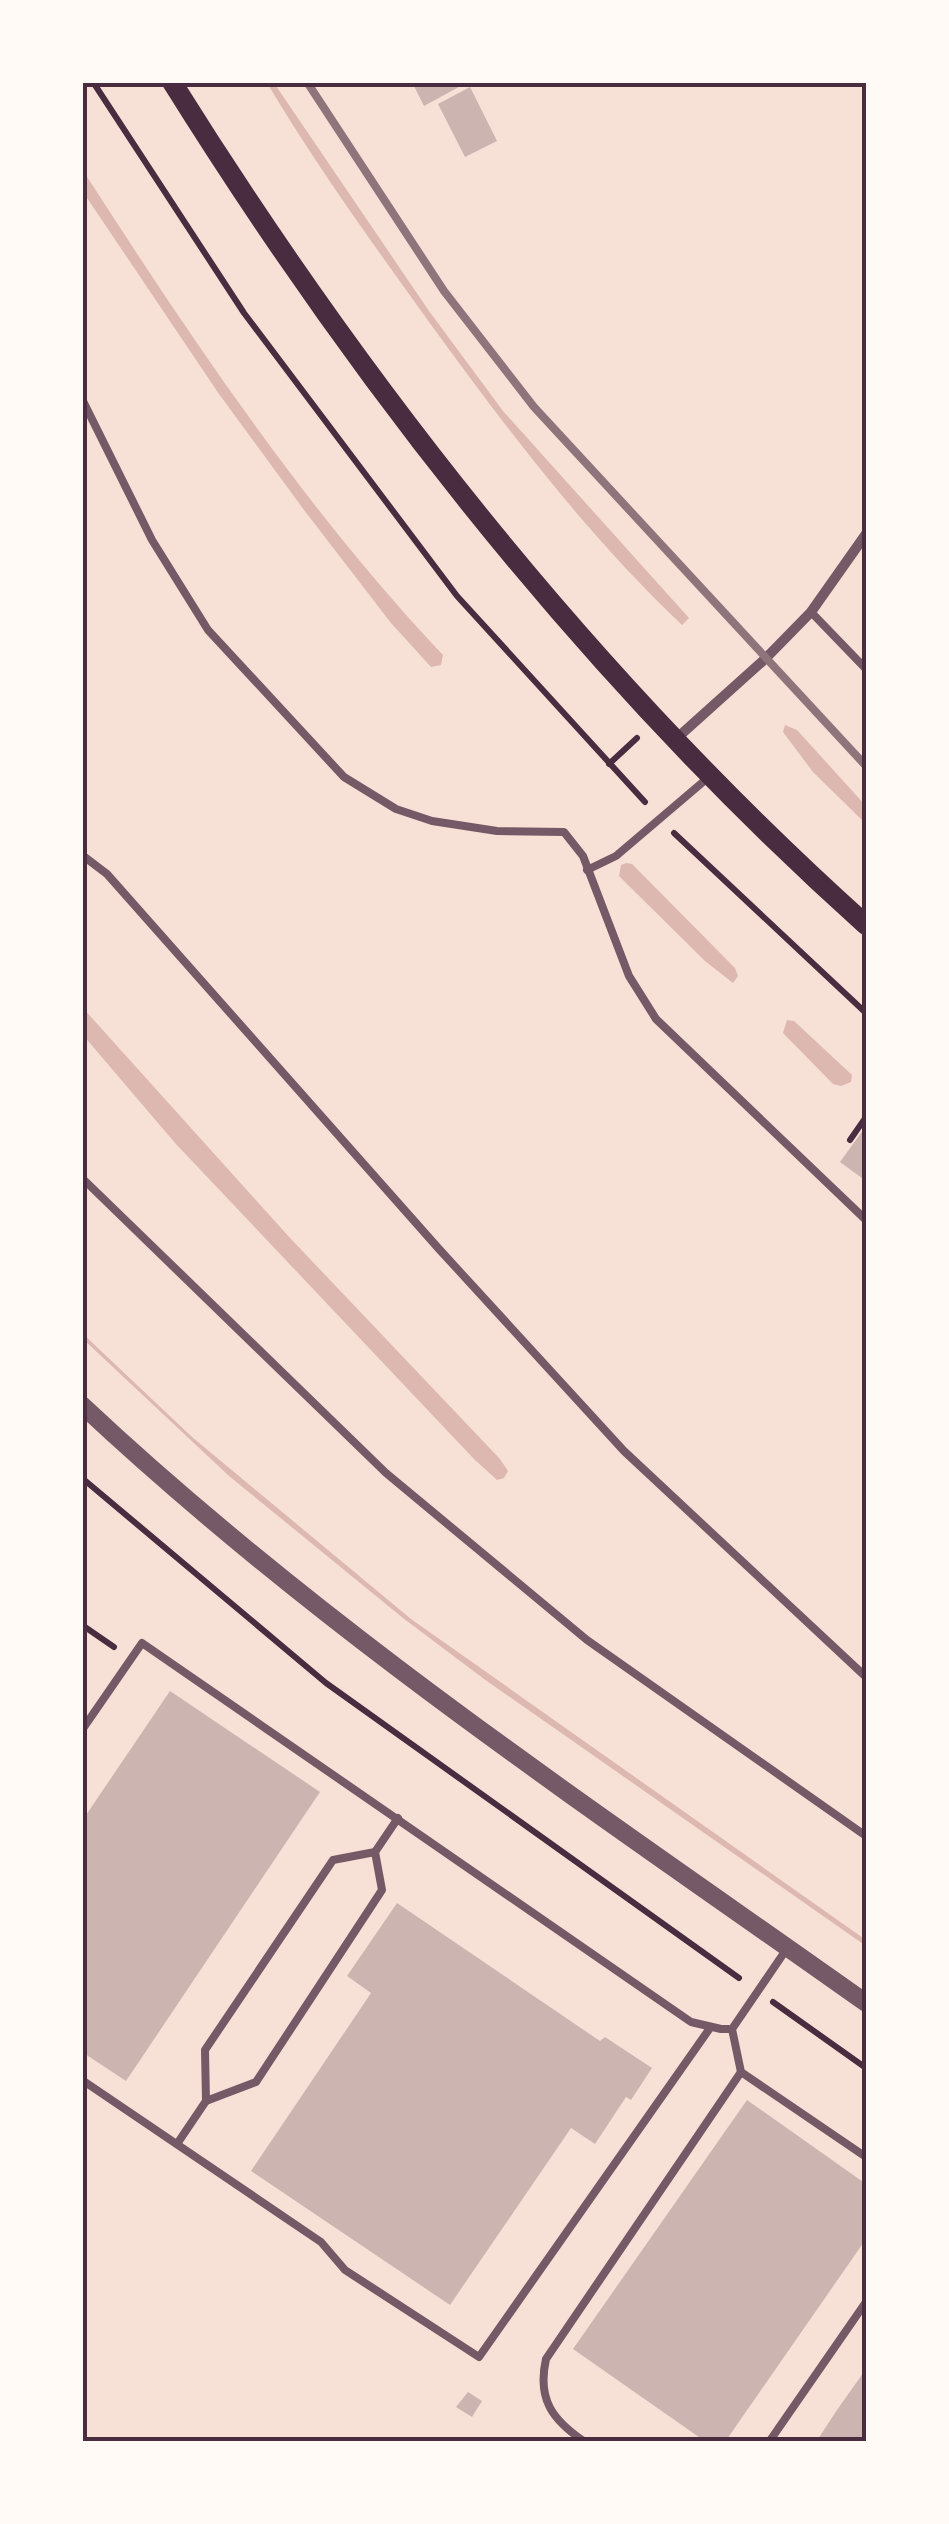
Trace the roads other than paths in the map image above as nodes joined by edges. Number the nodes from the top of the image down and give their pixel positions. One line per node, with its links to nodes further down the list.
1 (172, 82): 6 (main road)
2 (82, 399): 9 (lane)
3 (866, 534): 4 (street)
4 (811, 612): 5 (lane); 6 (street)
5 (866, 669)
6 (677, 738): 7 (main road)
7 (712, 774): 9 (lane); 10 (main road)
8 (82, 855): 14 (lane)
9 (588, 870): 12 (lane)
10 (866, 925)
11 (82, 1178): 17 (lane)
12 (866, 1220)
13 (82, 1406): 19 (street)
14 (866, 1677)
15 (82, 1730): 16 (lane)
16 (398, 1818): 18 (lane); 21 (lane)
17 (866, 1836)
18 (375, 1852): 25 (lane); 25 (lane)
19 (788, 1947): 20 (street); 22 (lane)
20 (866, 2003)
21 (710, 2028): 22 (lane); 26 (lane)
22 (732, 2029): 23 (lane)
23 (741, 2072): 27 (lane); 29 (lane)
24 (82, 2080): 26 (lane)
25 (206, 2101): 26 (lane)
26 (177, 2144)
27 (866, 2157)
28 (866, 2302): 30 (lane)
29 (584, 2442)
30 (769, 2442)

